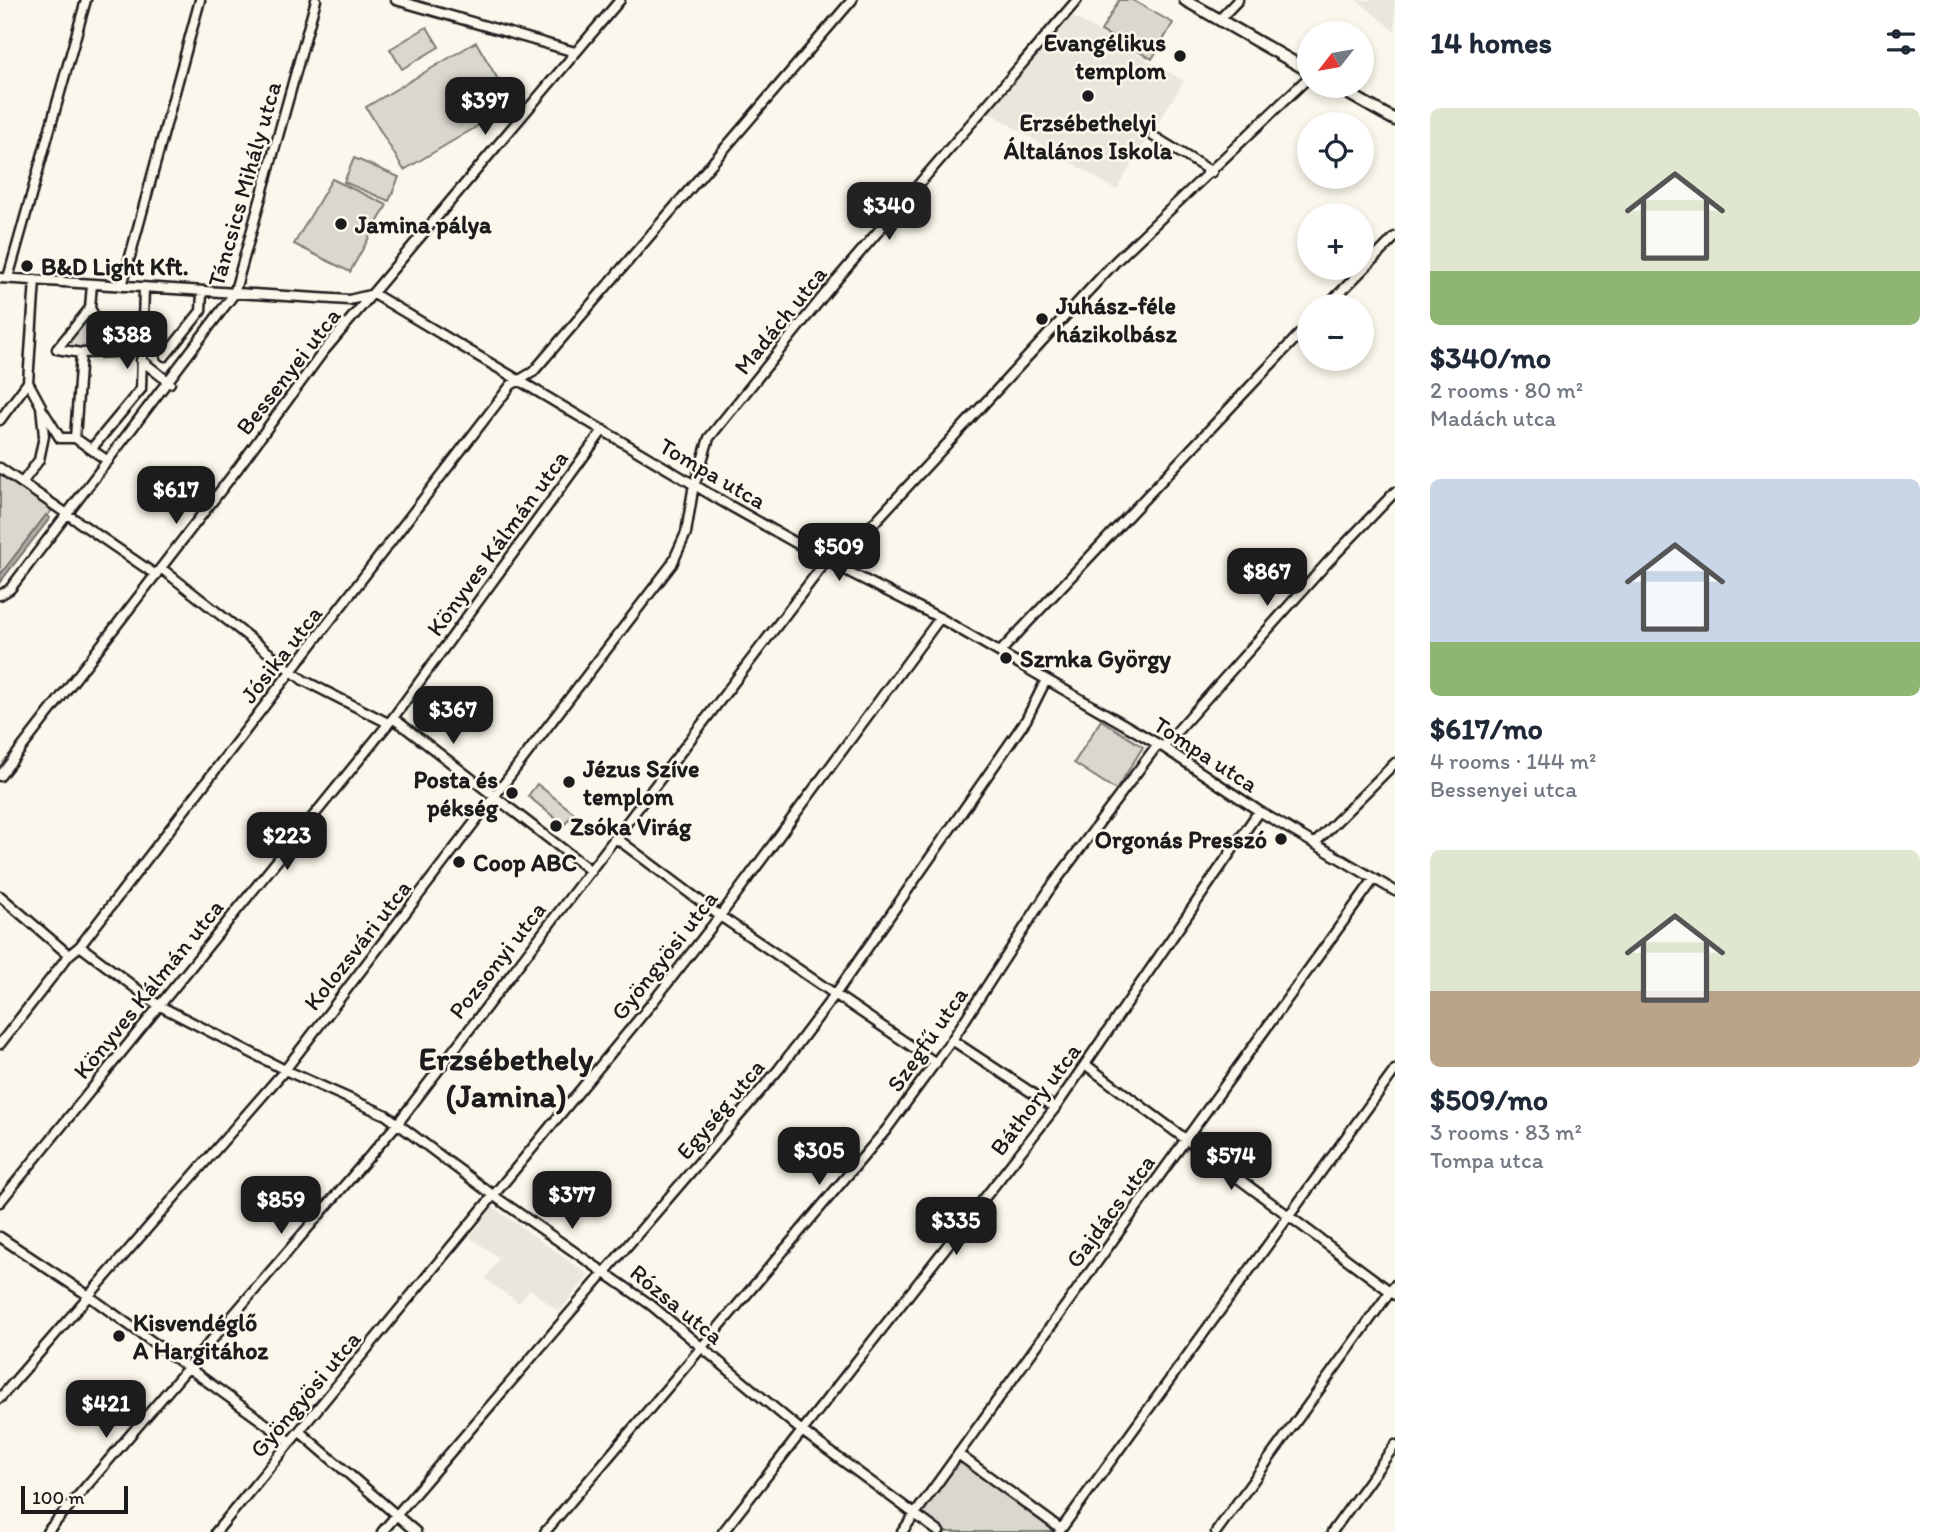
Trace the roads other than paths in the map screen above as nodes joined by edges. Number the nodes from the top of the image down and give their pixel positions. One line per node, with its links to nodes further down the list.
1 (86, 0): 19 (street)
2 (200, 0): 22 (street)
3 (316, 0): 26 (street, Táncsics Mihály utca)
4 (396, 0): 11 (street)
5 (620, 0): 11 (street, Bessenyei utca)
6 (852, 0): 33 (street)
7 (1077, 0): 46 (street, Madách utca)
8 (1185, 0): 10 (main road)
9 (1238, 0): 10 (street)
10 (1219, 20): 12 (main road)
11 (575, 52): 25 (street, Bessenyei utca)
12 (1297, 64)
13 (1297, 90): 17 (street, Pozsonyi utca)
14 (1356, 98): 15 (main road)
15 (1395, 120)
16 (1153, 136): 17 (street)
17 (1212, 172): 49 (street, Pozsonyi utca)
18 (1395, 237): 27 (street)
19 (4, 278): 20 (street)
20 (35, 280): 21 (street); 34 (street)
21 (92, 284): 22 (street); 28 (street)
22 (122, 286): 23 (street)
23 (144, 288): 24 (street); 32 (street)
24 (202, 292): 26 (street); 31 (street)
25 (374, 293): 26 (street); 33 (street, Tompa utca); 50 (street, Bessenyei utca)
26 (234, 294): 35 (street, Táncsics Mihály utca)
27 (1339, 294)
28 (90, 308): 30 (street); 30 (street)
29 (1297, 337): 53 (street)
30 (81, 353): 41 (street)
31 (165, 356)
32 (141, 360): 35 (street); 42 (street)
33 (520, 381): 39 (street, Tompa utca); 54 (street, Jósika utca)
34 (28, 382): 36 (street); 37 (street)
35 (170, 383): 43 (street, Táncsics Mihály utca)
36 (41, 406): 38 (street); 40 (street)
37 (0, 421)
38 (54, 429): 40 (street); 41 (street)
39 (603, 430): 46 (street, Tompa utca); 56 (street, Könyves Kálmán utca)
40 (44, 433): 45 (street)
41 (75, 438): 42 (street)
42 (92, 448): 43 (street)
43 (108, 461): 48 (street, Táncsics Mihály utca)
44 (0, 468): 45 (street)
45 (23, 483): 48 (street)
46 (695, 483): 49 (street, Tompa utca); 60 (street, Kolozsvári utca)
47 (1395, 492): 57 (street, Szegfű utca)
48 (66, 512): 50 (street); 51 (street, Táncsics Mihály utca)
49 (831, 562): 52 (street, Tompa utca); 62 (street, Pozsonyi utca)
50 (158, 572): 54 (street); 59 (street, Bessenyei utca)
51 (0, 595)
52 (940, 618): 53 (street, Tompa utca); 68 (street, Gyöngyösi utca)
53 (1000, 652): 55 (street, Tompa utca)
54 (293, 672): 56 (street); 69 (street, Jósika utca)
55 (1046, 680): 57 (street, Tompa utca); 71 (street, Egység utca)
56 (390, 720): 60 (street); 72 (street, Könyves Kálmán utca)
57 (1161, 746): 61 (street, Tompa utca); 73 (street, Szegfű utca)
58 (1395, 763): 63 (street)
59 (0, 776)
60 (496, 797): 64 (street); 77 (street, Kolozsvári utca)
61 (1259, 811): 63 (street, Tompa utca); 76 (street, Báthory utca)
62 (616, 838): 64 (street, Pozsonyi utca); 68 (street)
63 (1315, 842): 65 (street, Tompa utca)
64 (592, 870): 80 (street, Pozsonyi utca)
65 (1374, 879): 66 (street, Tompa utca); 81 (street, Gajdács utca)
66 (1395, 891)
67 (0, 896): 70 (street)
68 (720, 916): 71 (street); 82 (street, Gyöngyösi utca)
69 (80, 946): 70 (street, Jósika utca); 72 (street, Rózsa utca)
70 (69, 955): 74 (street)
71 (836, 993): 75 (street); 86 (street, Egység utca)
72 (158, 1005): 77 (street, Rózsa utca); 83 (street, Könyves Kálmán utca)
73 (952, 1040): 75 (street, Szegfű utca); 79 (street)
74 (0, 1044)
75 (936, 1063): 89 (street, Szegfű utca)
76 (1086, 1065): 79 (street, Báthory utca); 81 (street)
77 (285, 1070): 80 (street, Rózsa utca); 88 (street, Kolozsvári utca)
78 (1395, 1070): 84 (street)
79 (1055, 1108): 92 (street, Báthory utca)
80 (398, 1123): 82 (street, Rózsa utca); 90 (street, Pozsonyi utca)
81 (1186, 1139): 84 (street); 96 (street, Gajdács utca)
82 (494, 1196): 86 (street, Rózsa utca); 93 (street, Gyöngyösi utca)
83 (0, 1202)
84 (1288, 1216): 87 (street); 99 (street)
85 (0, 1237): 88 (street)
86 (606, 1272): 89 (street, Rózsa utca); 98 (street, Egység utca)
87 (1393, 1290): 108 (street)
88 (89, 1296): 90 (street); 91 (street, Kolozsvári utca)
89 (701, 1347): 92 (street, Rózsa utca); 104 (street, Szegfű utca)
90 (186, 1366): 94 (street); 100 (street, Pozsonyi utca)
91 (0, 1398)
92 (802, 1431): 97 (street, Rózsa utca); 105 (street, Báthory utca)
93 (300, 1432): 94 (street, Gyöngyösi utca); 98 (street)
94 (291, 1441): 101 (street, Gyöngyösi utca)
95 (1395, 1445): 109 (street)
96 (958, 1454): 97 (street, Gajdács utca); 99 (street)
97 (915, 1514): 106 (street, Gajdács utca); 107 (street, Rózsa utca)
98 (397, 1516): 102 (street, Egység utca); 103 (street)
99 (1060, 1530)
100 (47, 1532)
101 (216, 1532)
102 (382, 1532)
103 (416, 1532)
104 (545, 1532)
105 (723, 1532)
106 (902, 1532)
107 (939, 1532)
108 (1216, 1532)
109 (1332, 1532)

